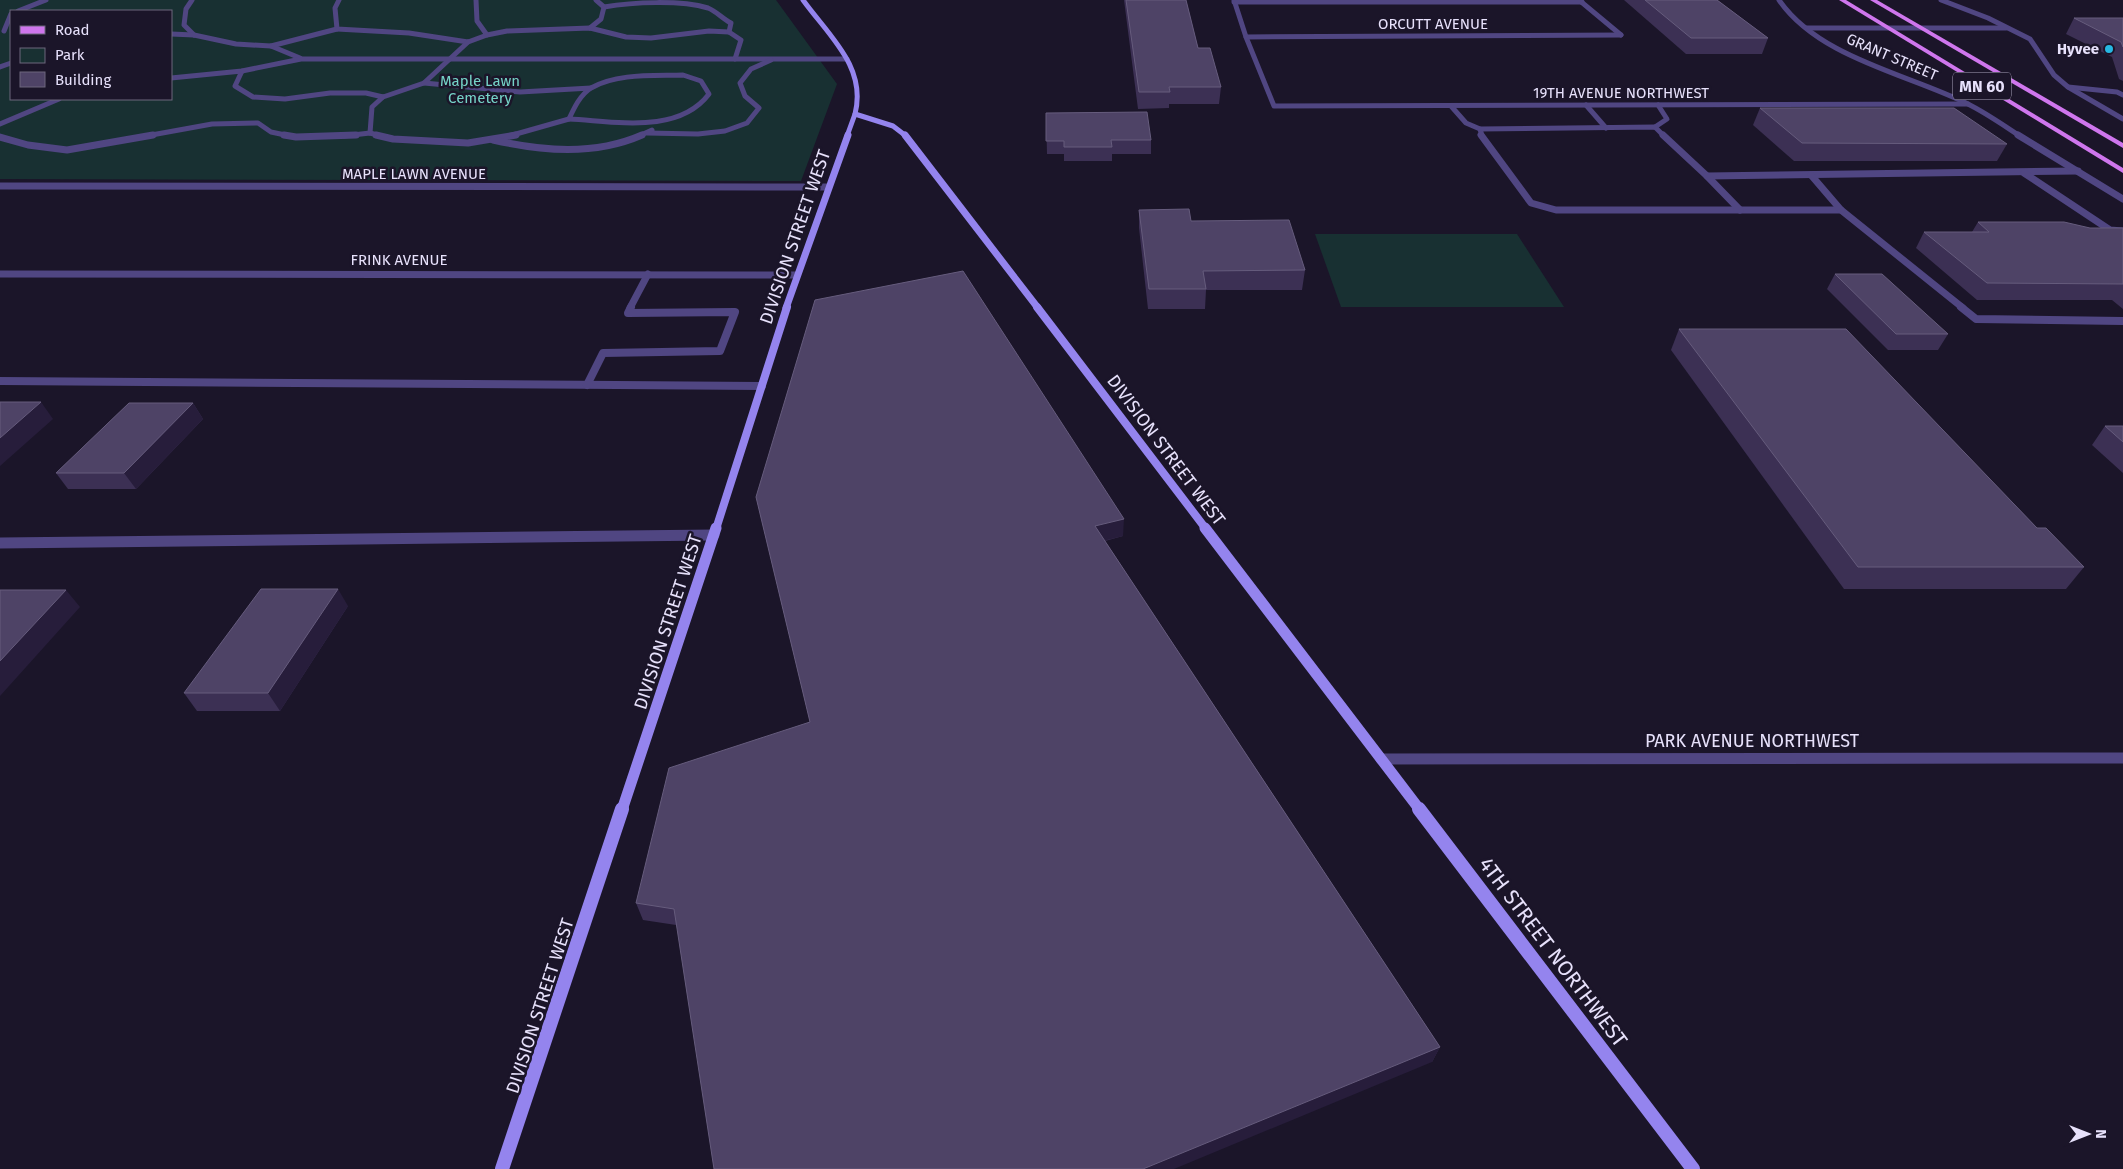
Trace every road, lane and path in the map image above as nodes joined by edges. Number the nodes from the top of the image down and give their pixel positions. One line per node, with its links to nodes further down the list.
1 (46, 0): 14 (street)
2 (192, 0): 25 (street)
3 (339, 0): 21 (street)
4 (476, 0): 26 (street)
5 (596, 0): 13 (street)
6 (803, 0): 34 (street)
7 (1779, 0): 18 (street, GRANT STREET)
8 (1842, 0): 16 (main road, MN 60)
9 (1873, 0): 19 (main road, MN 60)
10 (1940, 0): 20 (street)
11 (1234, 1): 12 (street); 27 (street)
12 (1580, 1): 27 (street, ORCUTT AVENUE)
13 (604, 7): 17 (street); 23 (street)
14 (21, 10)
15 (10, 16): 22 (street)
16 (1886, 27): 18 (street, GRANT STREET); 19 (street, GRANT STREET); 61 (main road, MN 60)
17 (590, 28): 23 (street); 26 (street)
18 (1807, 28): 43 (street, GRANT STREET)
19 (1922, 28): 20 (street, GRANT STREET); 59 (main road, MN 60)
20 (2010, 28): 38 (street)
21 (337, 29): 28 (street); 29 (street)
22 (2, 31)
23 (729, 32): 33 (street)
24 (172, 34): 25 (street)
25 (194, 35): 29 (street)
26 (487, 35): 28 (street)
27 (1246, 37): 46 (street, 19TH AVENUE NORTHWEST)
28 (468, 42): 32 (street)
29 (271, 46): 31 (street)
30 (774, 58): 33 (street); 34 (street); 56 (street)
31 (301, 59): 32 (street); 35 (street)
32 (450, 59): 33 (street); 37 (street)
33 (735, 59)
34 (847, 59): 47 (street)
35 (242, 71): 36 (street); 41 (street)
36 (172, 78)
37 (424, 83): 39 (street); 41 (street)
38 (2068, 87): 40 (street); 49 (street)
39 (591, 88): 48 (street); 50 (street)
40 (2123, 95)
41 (383, 97): 55 (street)
42 (57, 100): 51 (street)
43 (1968, 104): 45 (street, 19TH AVENUE NORTHWEST); 60 (street, GRANT STREET)
44 (1586, 105): 45 (street, 19TH AVENUE NORTHWEST); 46 (street, 19TH AVENUE NORTHWEST); 53 (street)
45 (1658, 105): 52 (street)
46 (1451, 106): 54 (street)
47 (855, 114): 66 (street, DIVISION STREET WEST); 81 (street, DIVISION STREET WEST)
48 (674, 118): 50 (street); 56 (street)
49 (2122, 118)
50 (569, 119): 58 (street)
51 (0, 124)
52 (1655, 127): 53 (street); 64 (street)
53 (1606, 128): 54 (street)
54 (1480, 129): 68 (street)
55 (370, 133): 57 (street); 58 (street)
56 (647, 133): 58 (street)
57 (0, 137)
58 (490, 139)
59 (2123, 146)
60 (2078, 171): 62 (street); 67 (street, GRANT STREET)
61 (2123, 171)
62 (2024, 173): 63 (street); 70 (street)
63 (1810, 175): 64 (street); 69 (street)
64 (1707, 176): 68 (street)
65 (0, 186): 66 (street, MAPLE LAWN AVENUE)
66 (828, 187): 73 (street, DIVISION STREET WEST)
67 (2123, 199)
68 (1740, 210): 69 (street)
69 (1841, 210): 74 (street)
70 (2123, 230)
71 (0, 274): 72 (street, FRINK AVENUE)
72 (648, 274): 73 (street, FRINK AVENUE); 76 (street)
73 (797, 275): 77 (street, DIVISION STREET WEST)
74 (2123, 321)
75 (0, 381): 76 (street)
76 (587, 385): 77 (street)
77 (762, 386): 78 (street, DIVISION STREET WEST)
78 (714, 535): 79 (street); 82 (street, DIVISION STREET WEST)
79 (0, 543)
80 (2123, 758): 81 (street, PARK AVENUE NORTHWEST)
81 (1381, 759): 83 (street, 4TH STREET NORTHWEST)
82 (502, 1169)
83 (1693, 1169)

